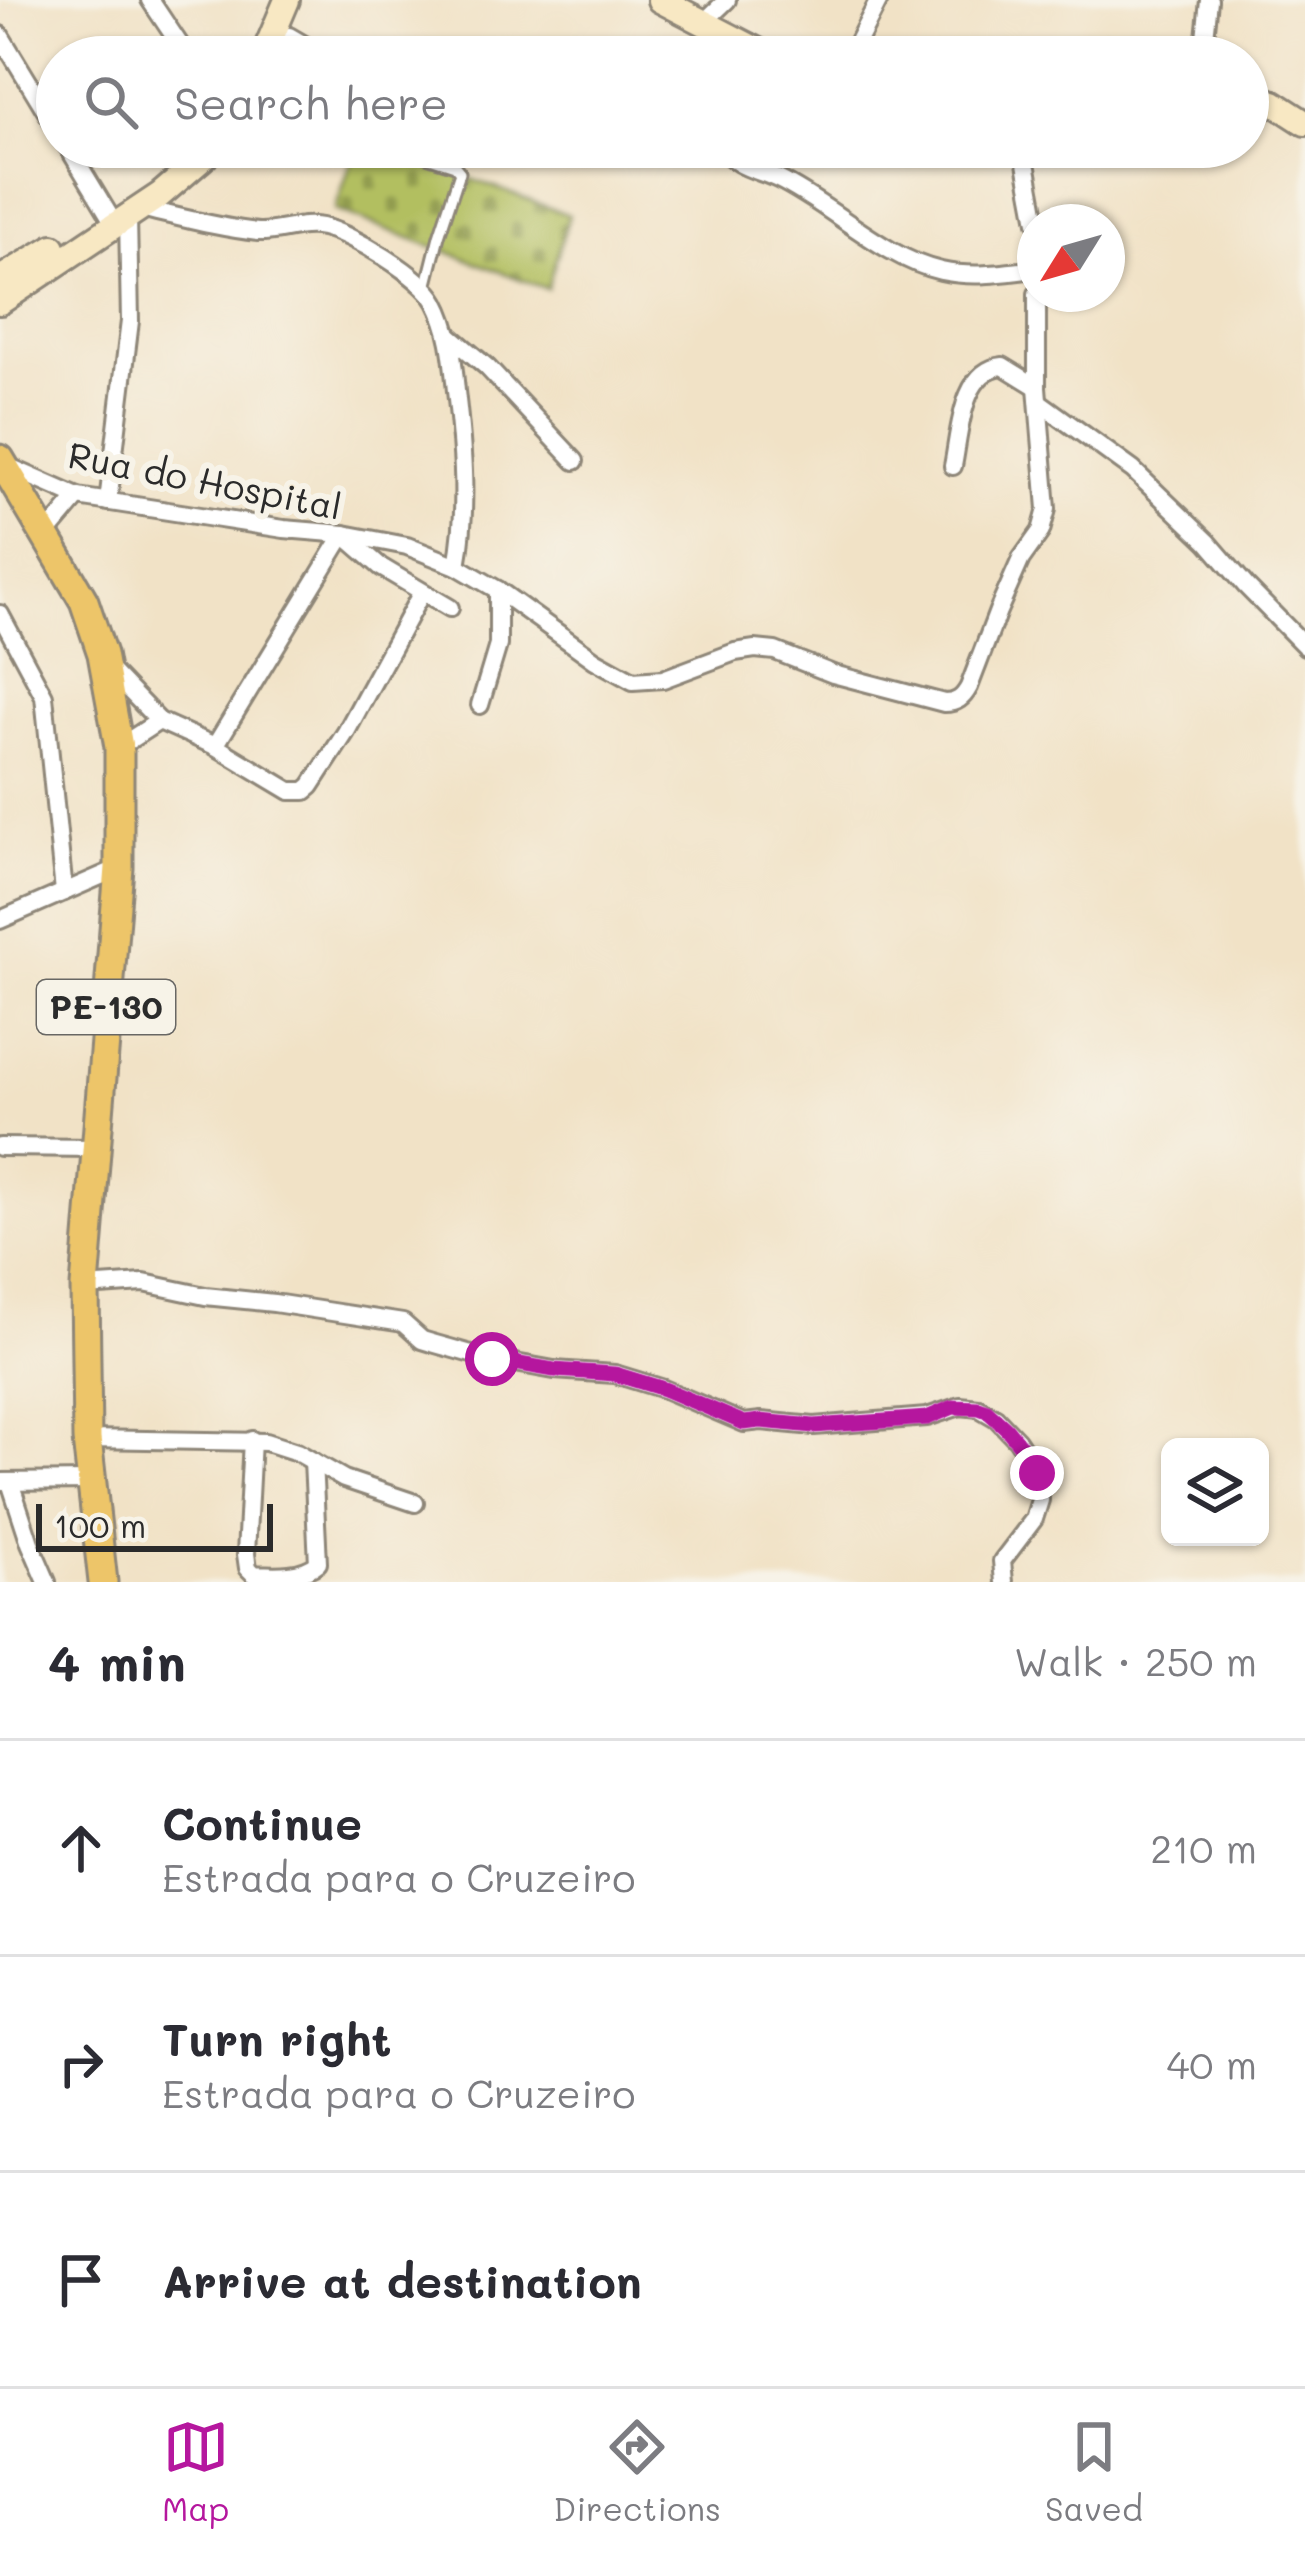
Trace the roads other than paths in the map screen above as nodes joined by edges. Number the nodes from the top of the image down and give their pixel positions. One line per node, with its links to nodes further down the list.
1 (150, 0): 10 (street)
2 (287, 0): 11 (street)
3 (300, 0): 12 (street)
4 (661, 0): 8 (street)
5 (728, 0): 8 (street)
6 (879, 0): 14 (street)
7 (1209, 0): 15 (street)
8 (703, 23): 13 (street)
9 (0, 35): 16 (street)
10 (174, 36)
11 (272, 36)
12 (295, 36)
13 (721, 36)
14 (861, 36)
15 (1205, 36)
16 (36, 94)
17 (1269, 102): 18 (street)
18 (1305, 121)
19 (86, 168): 26 (street)
20 (173, 168): 26 (street)
21 (192, 168): 26 (street)
22 (457, 168): 29 (lane)
23 (750, 168): 27 (street)
24 (1027, 168): 25 (street)
25 (1034, 204)
26 (126, 213): 28 (street); 29 (street); 30 (street); 38 (street)
27 (1017, 271)
28 (0, 278)
29 (426, 288): 32 (street)
30 (0, 302)
31 (1036, 312): 33 (street)
32 (448, 334): 34 (street); 41 (street)
33 (1038, 395): 36 (street); 42 (street); 46 (street)
34 (575, 461)
35 (2, 462): 37 (street, Rua do Hospital); 40 (main road, PE-130)
36 (952, 466)
37 (78, 497): 38 (street, Rua do Hospital); 40 (street)
38 (108, 502): 39 (street, Rua do Hospital)
39 (344, 534): 41 (street); 43 (street, Rua do Hospital); 50 (street)
40 (46, 536): 47 (main road, PE-130)
41 (457, 566): 42 (street)
42 (498, 590): 48 (street)
43 (422, 592): 44 (street, Rua do Hospital); 50 (street)
44 (450, 608)
45 (0, 614): 53 (street)
46 (1305, 646)
47 (105, 664): 49 (street); 51 (main road, PE-130)
48 (480, 704)
49 (159, 722): 50 (street); 51 (street)
50 (215, 746)
51 (119, 747): 52 (main road, PE-130)
52 (119, 868): 53 (street); 56 (main road, PE-130)
53 (64, 892): 54 (street)
54 (0, 920)
55 (0, 1147): 56 (street)
56 (95, 1148): 57 (main road, PE-130)
57 (85, 1287): 58 (main road, PE-130); 66 (street)
58 (87, 1439): 59 (street); 61 (main road, PE-130)
59 (252, 1440): 60 (street); 60 (street)
60 (313, 1461): 63 (street)
61 (91, 1480): 62 (street); 65 (main road, PE-130)
62 (5, 1482): 64 (street)
63 (416, 1503)
64 (47, 1582)
65 (104, 1582)
66 (1004, 1582)

